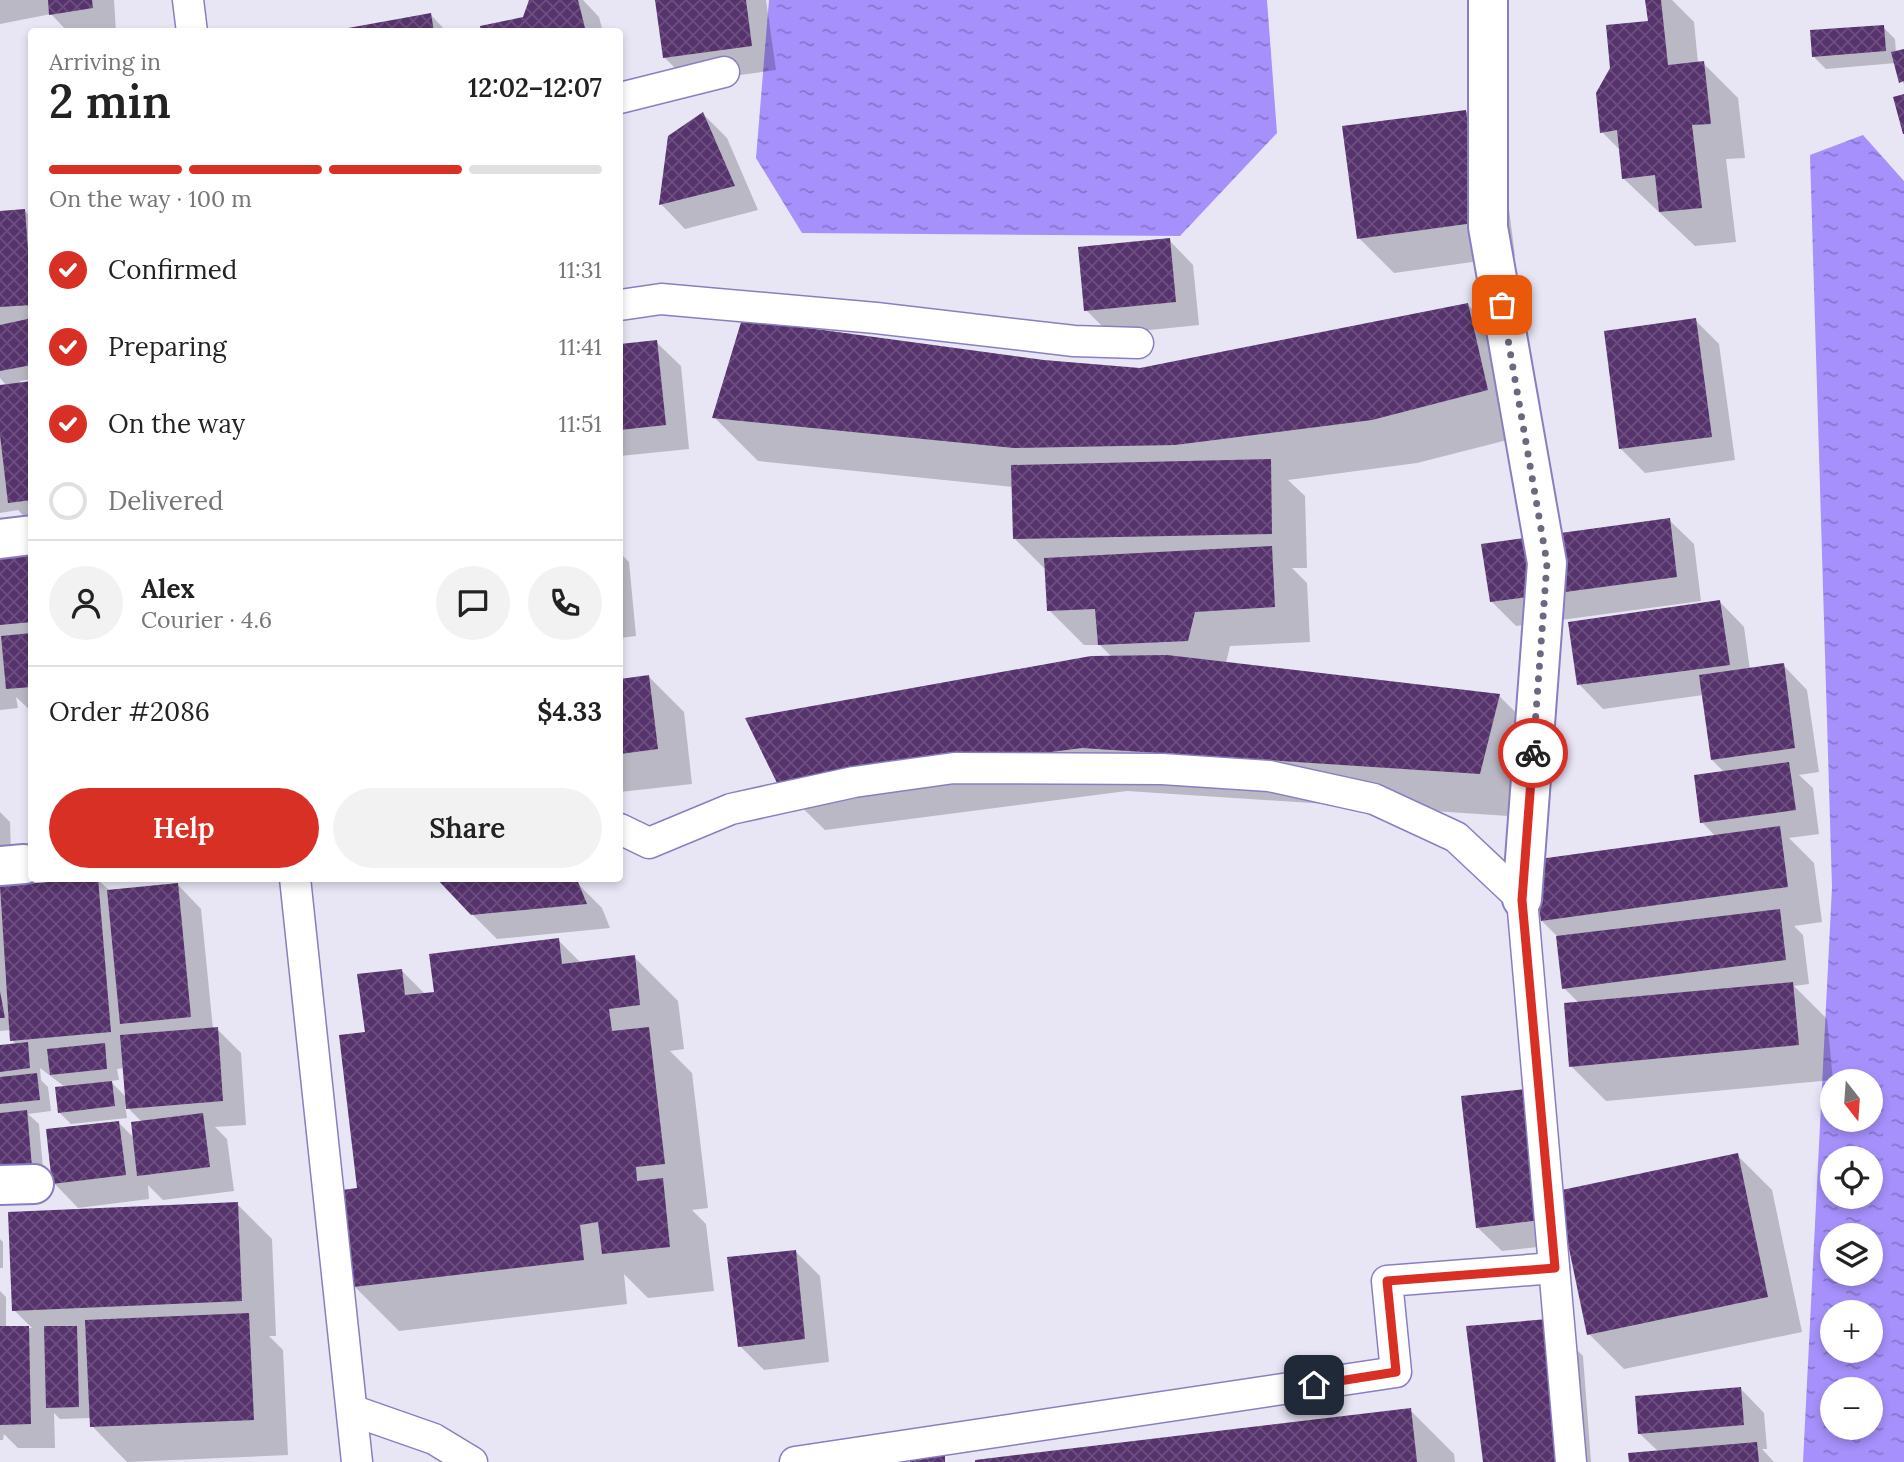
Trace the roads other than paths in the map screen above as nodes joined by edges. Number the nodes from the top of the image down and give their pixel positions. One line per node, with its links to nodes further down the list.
1 (188, 0): 3 (lane)
2 (1488, 0): 12 (street)
3 (192, 28)
4 (723, 72): 5 (lane)
5 (623, 97)
6 (623, 305): 7 (lane)
7 (1138, 343)
8 (28, 535): 9 (street)
9 (0, 538)
10 (623, 830): 12 (lane)
11 (295, 882): 14 (lane)
12 (1522, 900): 13 (lane)
13 (1555, 1268): 17 (lane); 18 (lane)
14 (354, 1410): 15 (lane); 16 (lane)
15 (358, 1462)
16 (472, 1462)
17 (795, 1462)
18 (1571, 1462)

